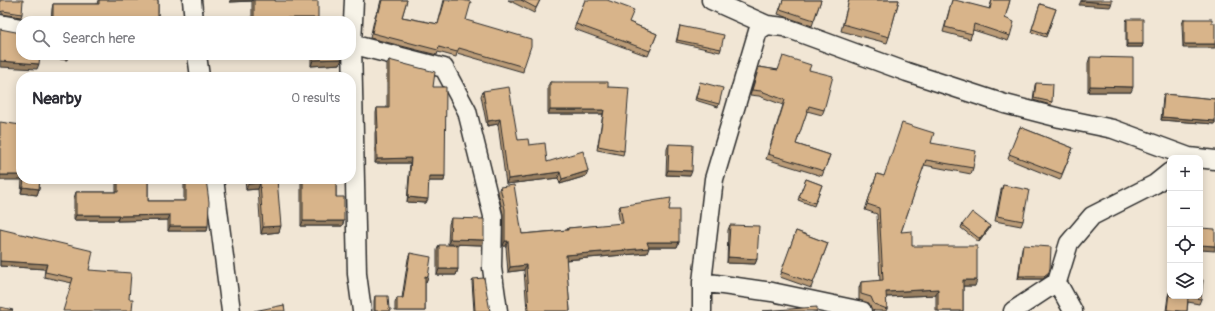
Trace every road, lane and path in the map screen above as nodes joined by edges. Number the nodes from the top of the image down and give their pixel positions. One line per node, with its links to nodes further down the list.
1 (192, 0): 4 (street)
2 (354, 0): 5 (street)
3 (711, 0): 7 (street)
4 (194, 16)
5 (353, 16)
6 (0, 24): 8 (street)
7 (767, 25): 14 (street); 20 (street)
8 (16, 27)
9 (356, 45): 24 (street)
10 (198, 60): 12 (street)
11 (352, 60): 13 (street)
12 (199, 72)
13 (353, 72)
14 (1183, 155)
15 (1203, 159): 16 (street)
16 (1215, 160)
17 (1167, 174): 21 (street)
18 (215, 184): 22 (street)
19 (355, 184): 23 (street)
20 (702, 282): 25 (street); 26 (street)
21 (1057, 282): 27 (street); 28 (street)
22 (231, 311)
23 (362, 311)
24 (498, 311)
25 (702, 311)
26 (862, 311)
27 (1013, 311)
28 (1073, 311)

